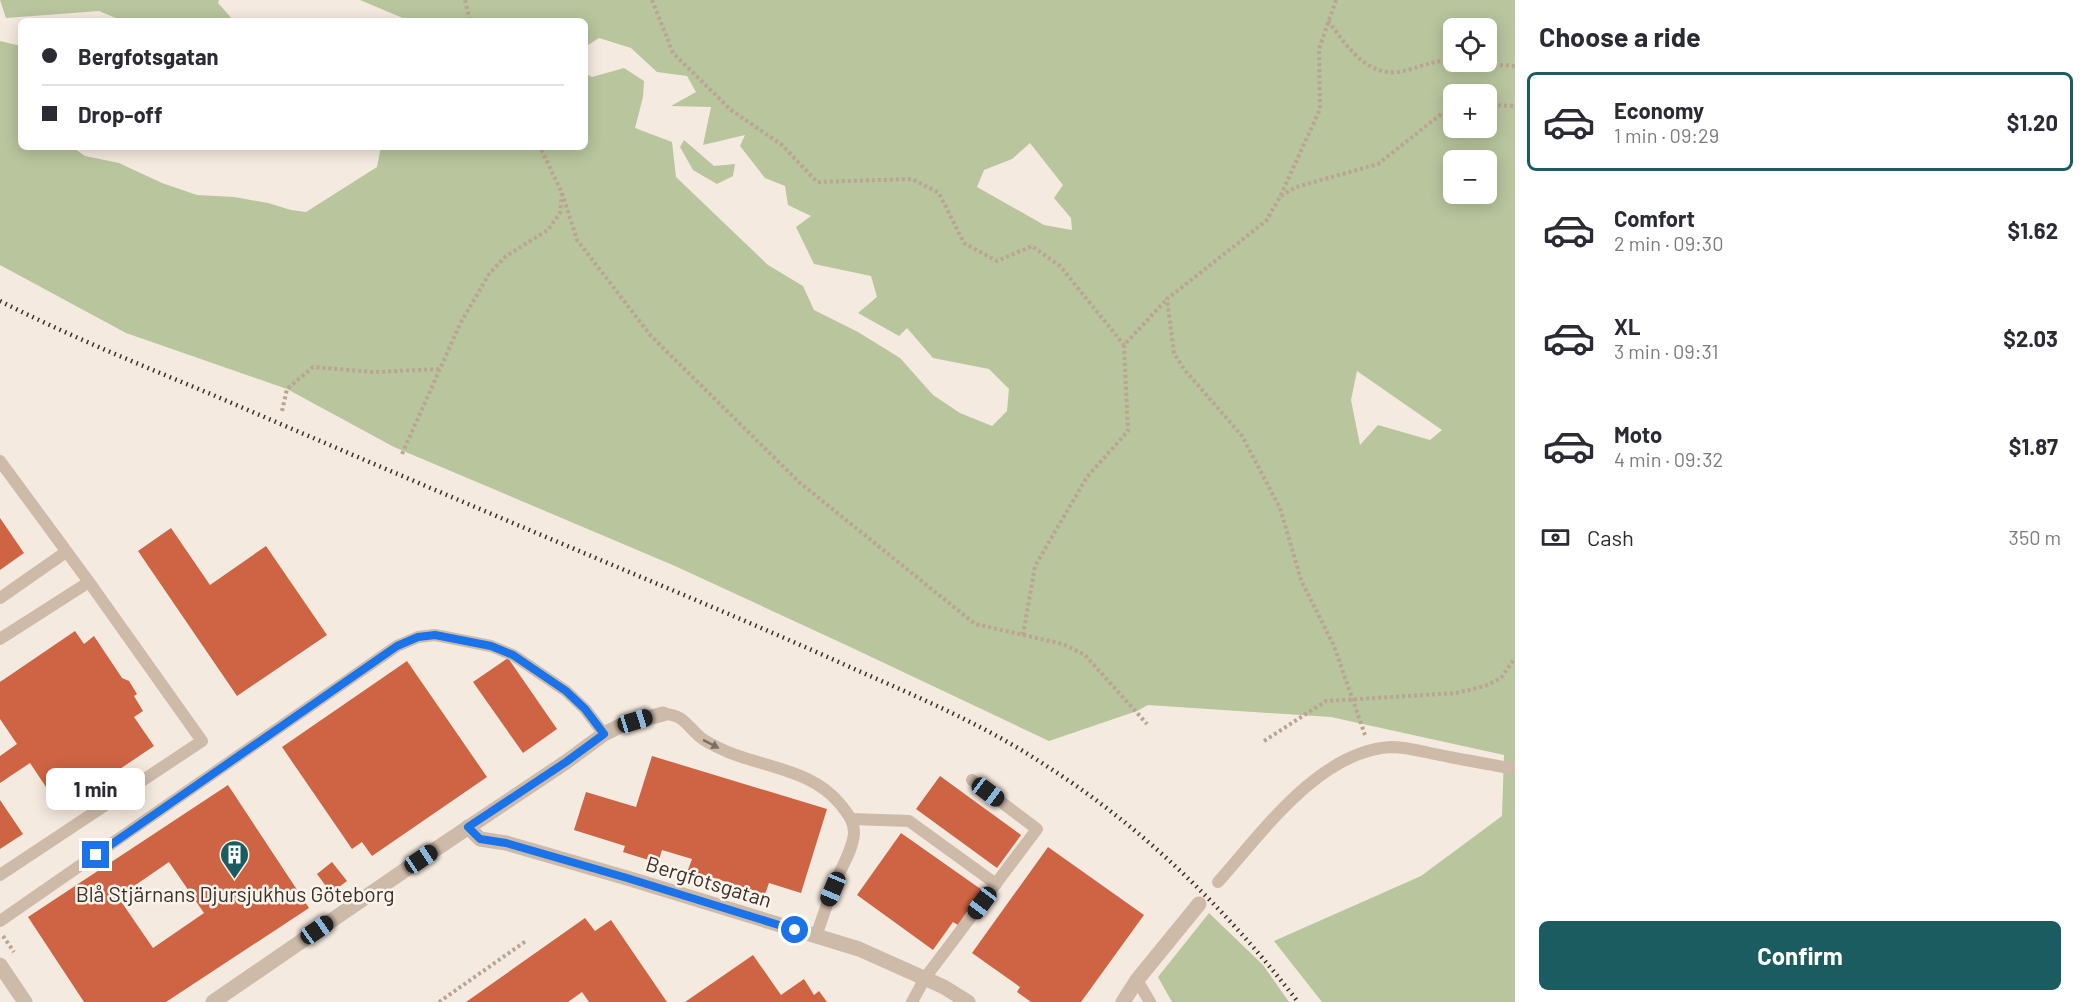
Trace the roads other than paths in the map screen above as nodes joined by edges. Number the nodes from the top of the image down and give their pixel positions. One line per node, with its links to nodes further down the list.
1 (0, 461): 2 (lane)
2 (66, 552): 3 (lane); 4 (lane)
3 (89, 582): 5 (lane); 12 (lane)
4 (0, 598)
5 (0, 639)
6 (663, 714): 7 (street); 10 (lane, one-way to 10)
7 (604, 734): 11 (street); 16 (lane)
8 (1515, 767): 13 (lane)
9 (972, 780): 14 (lane)
10 (852, 819): 14 (lane); 17 (lane)
11 (468, 827): 17 (street, Bergfotsgatan); 22 (street)
12 (0, 875)
13 (1218, 882)
14 (996, 884): 19 (lane)
15 (1199, 904): 20 (street)
16 (0, 921)
17 (816, 936): 19 (street, Bergfotsgatan)
18 (0, 965): 21 (street)
19 (925, 978): 23 (lane); 24 (street, Bergfotsgatan)
20 (1137, 980): 25 (street); 26 (lane)
21 (25, 1002)
22 (213, 1002)
23 (912, 1002)
24 (968, 1002)
25 (1123, 1002)
26 (1150, 1002)

